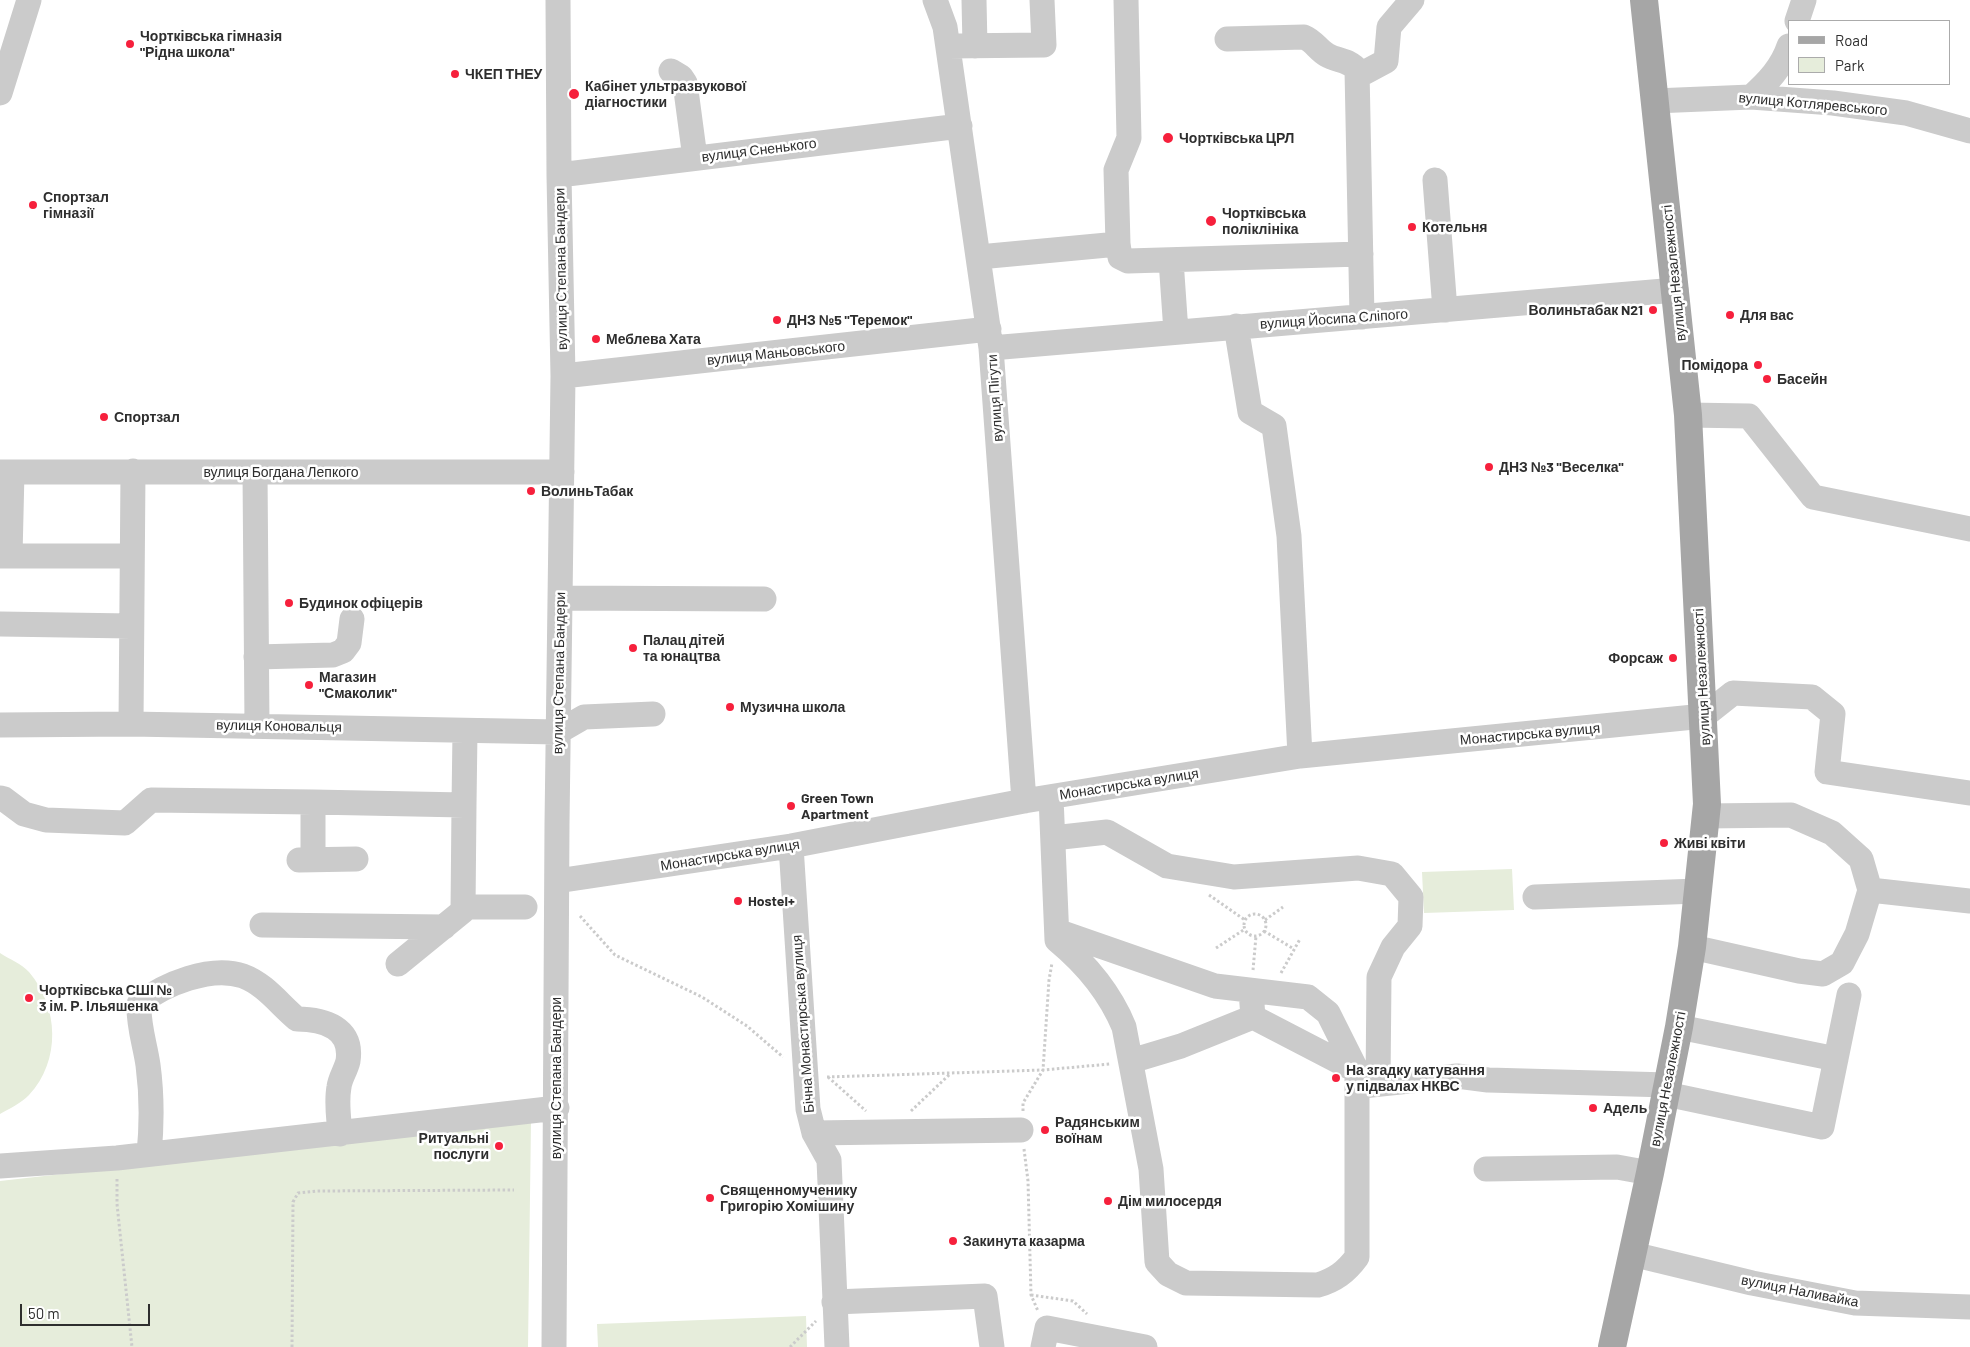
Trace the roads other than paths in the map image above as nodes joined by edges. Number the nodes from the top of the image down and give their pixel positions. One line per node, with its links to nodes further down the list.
1 (29, 0): 17 (street)
2 (558, 0): 23 (street, вулиця Степана Бандери)
3 (936, 0): 12 (street, вулиця Пігути)
4 (974, 0): 13 (street)
5 (1042, 0): 13 (street)
6 (1126, 0): 25 (street)
7 (1412, 0): 16 (street)
8 (1644, 0): 19 (main road, вулиця Незалежності)
9 (1804, 0): 10 (street)
10 (1797, 20)
11 (1227, 39): 16 (street)
12 (948, 46): 13 (street); 20 (street, вулиця Пігути)
13 (975, 46)
14 (1788, 48): 18 (street)
15 (671, 71): 22 (street)
16 (1358, 76): 26 (street)
17 (0, 92)
18 (1751, 97): 19 (street, вулиця Котляревського); 21 (street, вулиця Котляревського)
19 (1654, 101): 29 (main road, вулиця Незалежності)
20 (960, 126): 22 (street, вулиця Сненького); 27 (street, вулиця Пігути)
21 (1970, 131)
22 (696, 158): 23 (street, вулиця Сненького)
23 (558, 175): 35 (street, вулиця Степана Бандери)
24 (1435, 180): 30 (street)
25 (1118, 244): 27 (street); 28 (street)
26 (1361, 254): 28 (street); 31 (street)
27 (979, 257): 34 (street, вулиця Пігути)
28 (1171, 260): 33 (street)
29 (1676, 290): 30 (street, вулиця Йосипа Сліпого); 36 (main road, вулиця Незалежності)
30 (1445, 310): 31 (street, вулиця Йосипа Сліпого)
31 (1362, 317): 32 (street, вулиця Йосипа Сліпого)
32 (1236, 326): 33 (street, вулиця Йосипа Сліпого); 57 (street)
33 (1176, 332): 34 (street, вулиця Йосипа Сліпого)
34 (990, 338): 35 (street, вулиця Маньовського); 61 (street, вулиця Пігути)
35 (563, 376): 40 (street, вулиця Степана Бандери)
36 (1688, 415): 41 (street); 51 (main road, вулиця Незалежності)
37 (6, 472): 38 (street, вулиця Богдана Лепкого); 42 (street)
38 (133, 472): 39 (street, вулиця Богдана Лепкого); 43 (street)
39 (255, 472): 40 (street, вулиця Богдана Лепкого); 49 (street)
40 (562, 472): 44 (street, вулиця Степана Бандери)
41 (1970, 529)
42 (5, 556): 43 (street)
43 (132, 556): 48 (street)
44 (560, 598): 45 (street); 56 (street, вулиця Степана Бандери)
45 (764, 599)
46 (352, 619): 49 (street)
47 (0, 624): 48 (street)
48 (131, 626): 52 (street)
49 (256, 657): 54 (street)
50 (653, 714): 56 (street)
51 (1704, 716): 57 (street, Монастирська вулиця); 58 (street); 64 (main road, вулиця Незалежності)
52 (131, 724): 53 (street, вулиця Коновальця); 54 (street, вулиця Коновальця)
53 (0, 725)
54 (257, 726): 55 (street, вулиця Коновальця)
55 (465, 730): 56 (street, вулиця Коновальця); 63 (street)
56 (558, 732): 68 (street, вулиця Степана Бандери)
57 (1300, 756): 59 (street, Монастирська вулиця)
58 (1968, 793)
59 (1051, 797): 61 (street, Монастирська вулиця); 65 (street)
60 (0, 798): 62 (street)
61 (1024, 801): 66 (street, Монастирська вулиця)
62 (313, 802): 63 (street); 67 (street)
63 (464, 805): 73 (street)
64 (1706, 816): 69 (street); 70 (main road, вулиця Незалежності)
65 (1053, 838): 77 (street); 86 (street)
66 (791, 846): 68 (street, Монастирська вулиця); 90 (street, Бічна Монастирська вулиця)
67 (356, 859)
68 (557, 881): 88 (street, вулиця Степана Бандери)
69 (1870, 890): 72 (street); 78 (street)
70 (1698, 891): 71 (street); 78 (main road, вулиця Незалежності)
71 (1535, 897)
72 (1970, 901)
73 (464, 907): 74 (street); 76 (street)
74 (525, 907)
75 (262, 925): 76 (street)
76 (444, 927): 79 (street)
77 (1057, 931): 80 (street); 85 (street)
78 (1692, 947): 83 (main road, вулиця Незалежності)
79 (398, 964)
80 (1261, 992): 82 (street); 86 (street)
81 (1849, 995): 84 (street)
82 (1252, 1017): 85 (street); 86 (street)
83 (1679, 1027): 84 (street); 87 (main road, вулиця Незалежності)
84 (1836, 1059): 87 (street)
85 (1130, 1061): 86 (street)
86 (1364, 1080): 87 (street)
87 (1667, 1090): 95 (main road, вулиця Незалежності)
88 (557, 1108): 91 (street); 100 (street, вулиця Степана Бандери)
89 (1021, 1130): 90 (street)
90 (814, 1132): 97 (street, Бічна Монастирська вулиця)
91 (340, 1134): 92 (street); 92 (street)
92 (150, 1154): 93 (street)
93 (0, 1166)
94 (1486, 1169): 95 (street)
95 (1650, 1173): 96 (main road, вулиця Незалежності)
96 (1632, 1254): 98 (street, вулиця Наливайка); 104 (main road, вулиця Незалежності)
97 (834, 1302): 99 (street, Бічна Монастирська вулиця); 101 (street)
98 (1970, 1307)
99 (839, 1346)
100 (554, 1347)
101 (992, 1347)
102 (1043, 1347): 103 (street)
103 (1146, 1347)
104 (1612, 1347)

